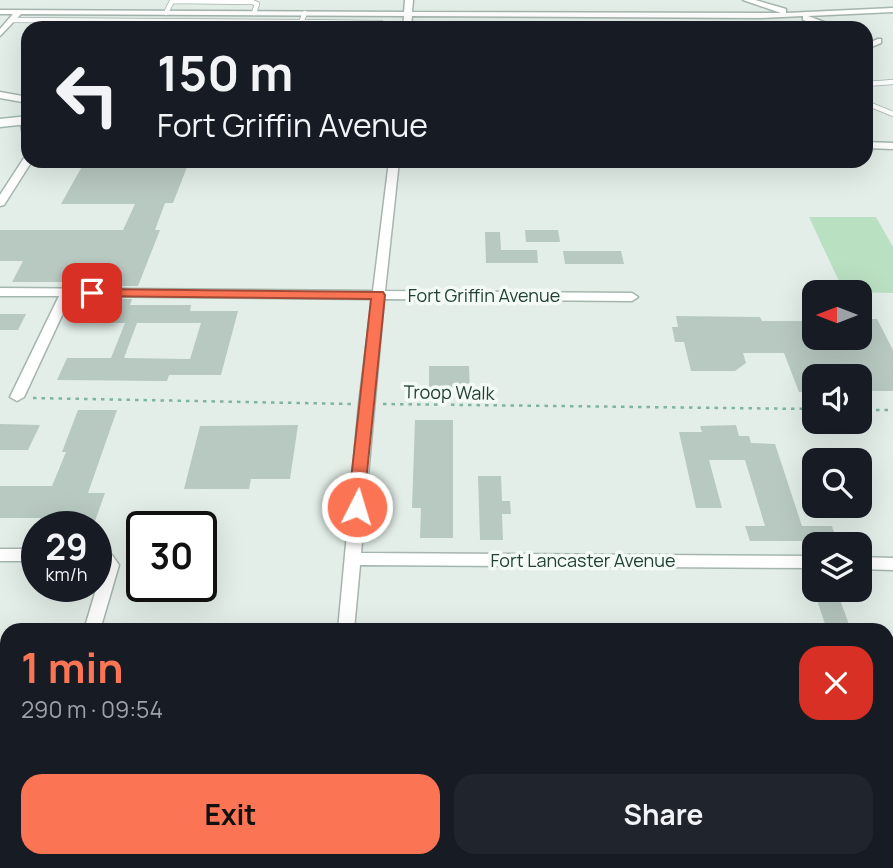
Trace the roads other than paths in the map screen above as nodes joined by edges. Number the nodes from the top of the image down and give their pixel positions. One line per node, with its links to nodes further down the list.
1 (409, 0): 9 (street)
2 (747, 0): 10 (street)
3 (173, 1): 7 (lane); 8 (lane)
4 (893, 10): 10 (street)
5 (0, 12): 6 (street)
6 (19, 12): 7 (street); 12 (street)
7 (166, 13): 8 (street)
8 (254, 13): 11 (street)
9 (408, 14): 10 (street); 11 (street); 15 (street)
10 (796, 15): 16 (street)
11 (303, 18): 12 (lane); 13 (lane); 14 (lane)
12 (12, 20): 17 (street)
13 (302, 21)
14 (348, 21)
15 (408, 21)
16 (814, 21)
17 (0, 34)
18 (893, 82): 19 (lane)
19 (873, 83)
20 (0, 95): 21 (street)
21 (21, 99)
22 (873, 106): 23 (lane)
23 (890, 113)
24 (0, 115): 25 (street)
25 (21, 116)
26 (21, 118): 27 (street)
27 (0, 123)
28 (873, 145): 29 (street)
29 (893, 146)
30 (23, 168): 32 (street)
31 (393, 168): 35 (street)
32 (0, 203)
33 (0, 292): 34 (street, Fort Griffin Avenue)
34 (66, 293): 35 (street, Fort Griffin Avenue); 37 (street)
35 (378, 295): 36 (street, Fort Griffin Avenue); 40 (street)
36 (632, 297)
37 (17, 397)
38 (0, 555): 39 (street)
39 (21, 555)
40 (352, 559): 41 (street, Fort Lancaster Avenue); 46 (street)
41 (802, 562)
42 (872, 563): 43 (street)
43 (893, 564)
44 (100, 602): 45 (street)
45 (94, 623)
46 (347, 623)

